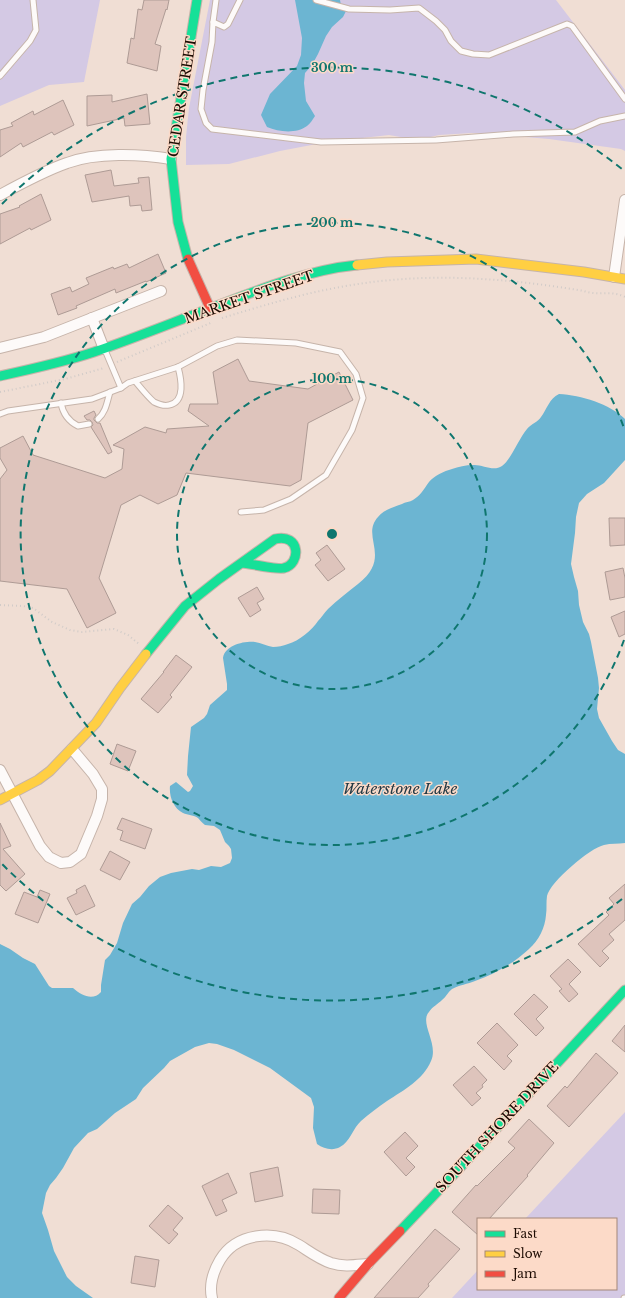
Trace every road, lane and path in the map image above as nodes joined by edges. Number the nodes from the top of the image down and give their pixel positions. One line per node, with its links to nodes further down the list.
1 (33, 0): 7 (lane)
2 (197, 0): 10 (street, CEDAR STREET)
3 (216, 0): 6 (lane)
4 (240, 0): 6 (lane)
5 (316, 0): 8 (lane)
6 (213, 22): 9 (lane)
7 (0, 76)
8 (625, 99)
9 (625, 116)
10 (172, 159): 11 (street); 17 (street, CEDAR STREET)
11 (0, 195)
12 (625, 200): 13 (street)
13 (614, 278): 14 (street, MARKET STREET); 17 (street, MARKET STREET)
14 (625, 280)
15 (161, 291): 18 (street)
16 (625, 297): 19 (path)
17 (210, 308): 22 (street, MARKET STREET)
18 (92, 318): 21 (street); 22 (street)
19 (220, 319)
20 (212, 322): 23 (path)
21 (0, 348)
22 (104, 349): 23 (lane); 25 (street, MARKET STREET)
23 (111, 365): 27 (lane); 28 (path)
24 (178, 367): 26 (lane); 26 (lane); 34 (lane)
25 (0, 376)
26 (135, 381): 27 (lane)
27 (121, 388): 29 (lane)
28 (0, 392)
29 (110, 392): 30 (lane); 32 (lane)
30 (61, 403): 31 (lane); 33 (lane)
31 (0, 414)
32 (98, 419)
33 (89, 424)
34 (241, 512)
35 (243, 563): 35 (street); 37 (street)
36 (0, 605): 37 (path)
37 (148, 652): 38 (street)
38 (72, 749): 40 (street); 40 (street)
39 (0, 770): 40 (street)
40 (12, 794): 41 (street)
41 (0, 800)
42 (625, 990): 43 (street, SOUTH SHORE DRIVE)
43 (368, 1264): 44 (street); 45 (street, SOUTH SHORE DRIVE)
44 (212, 1298)
45 (339, 1298)

